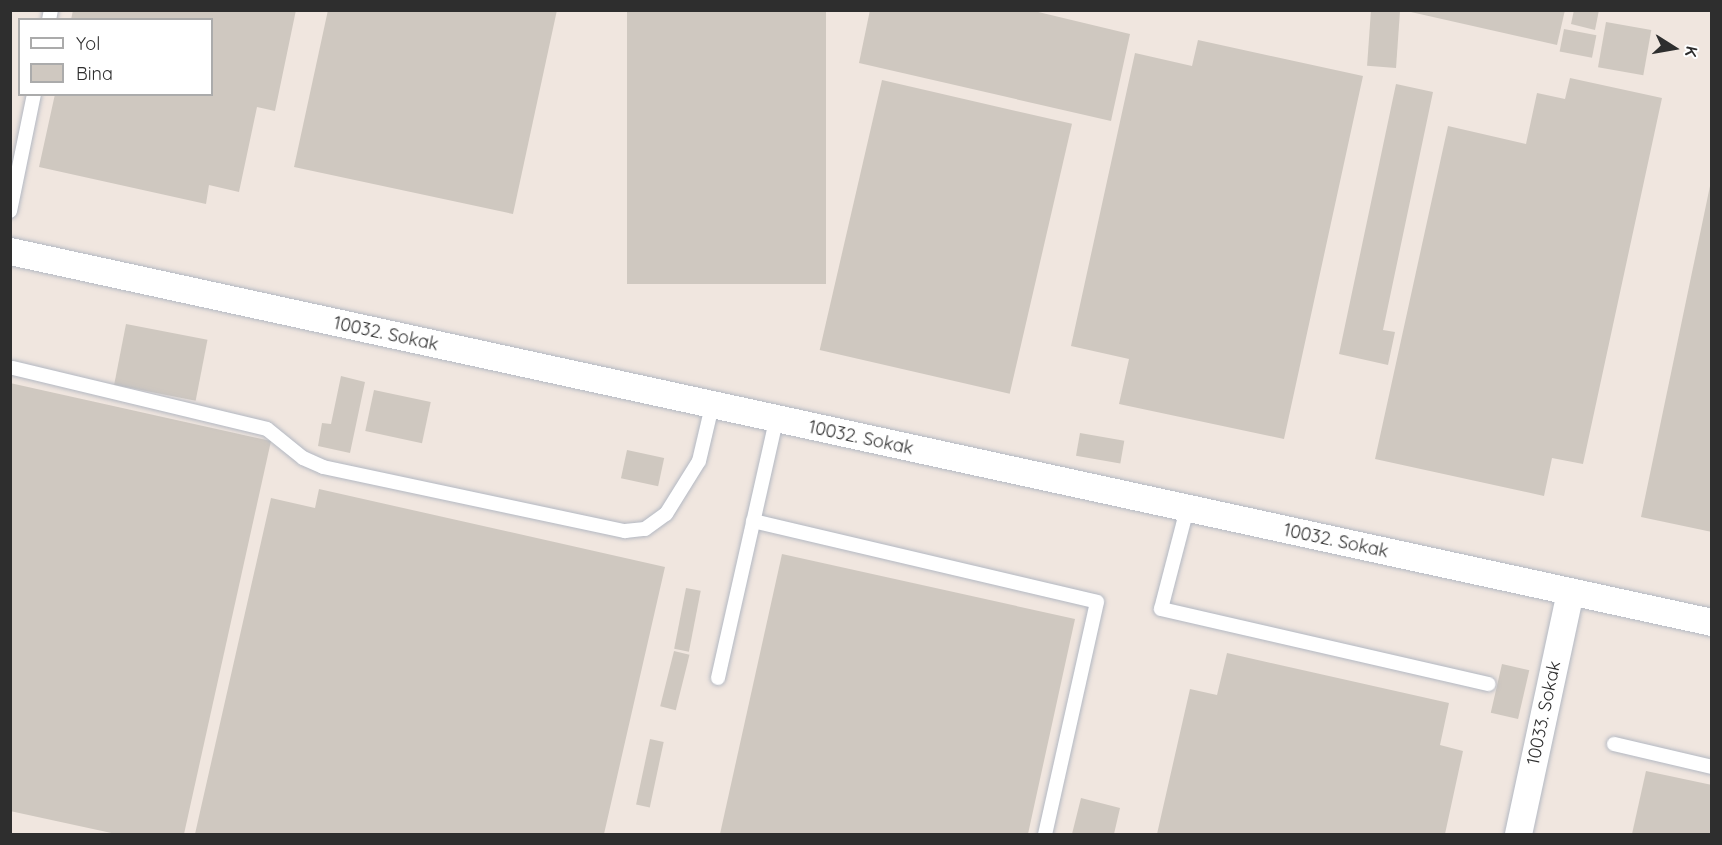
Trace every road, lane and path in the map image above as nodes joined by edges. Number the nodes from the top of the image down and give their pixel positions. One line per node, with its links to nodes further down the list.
1 (34, 96): 2 (lane)
2 (10, 211)
3 (10, 251): 5 (street, 10032. Sokak)
4 (13, 368): 5 (lane)
5 (712, 406): 6 (street, 10032. Sokak)
6 (776, 420): 7 (street, 10032. Sokak); 8 (lane)
7 (1187, 509): 9 (street, 10032. Sokak); 12 (lane)
8 (753, 521): 11 (lane); 15 (lane)
9 (1570, 592): 10 (street, 10032. Sokak); 16 (street, 10033. Sokak)
10 (1712, 622)
11 (718, 678)
12 (1489, 684)
13 (1614, 744): 14 (lane)
14 (1712, 767)
15 (1045, 834)
16 (1518, 834)

